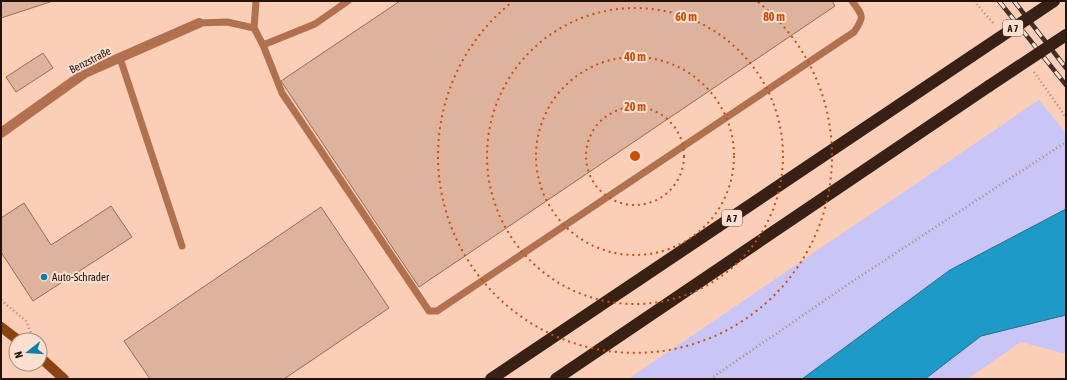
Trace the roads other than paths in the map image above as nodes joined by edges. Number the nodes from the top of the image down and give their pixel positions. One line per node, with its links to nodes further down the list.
1 (256, 1): 6 (lane)
2 (348, 1): 8 (lane)
3 (852, 1): 8 (lane)
4 (1054, 1): 14 (highway, A 7, bridge)
5 (199, 23): 6 (lane); 9 (street, Benzstraße)
6 (254, 28): 8 (lane)
7 (1066, 35): 15 (highway, bridge)
8 (263, 45)
9 (120, 58): 10 (street, Benzstraße); 11 (lane)
10 (1, 133)
11 (182, 246)
12 (48, 364): 13 (street)
13 (64, 379)
14 (491, 379)
15 (556, 379)

